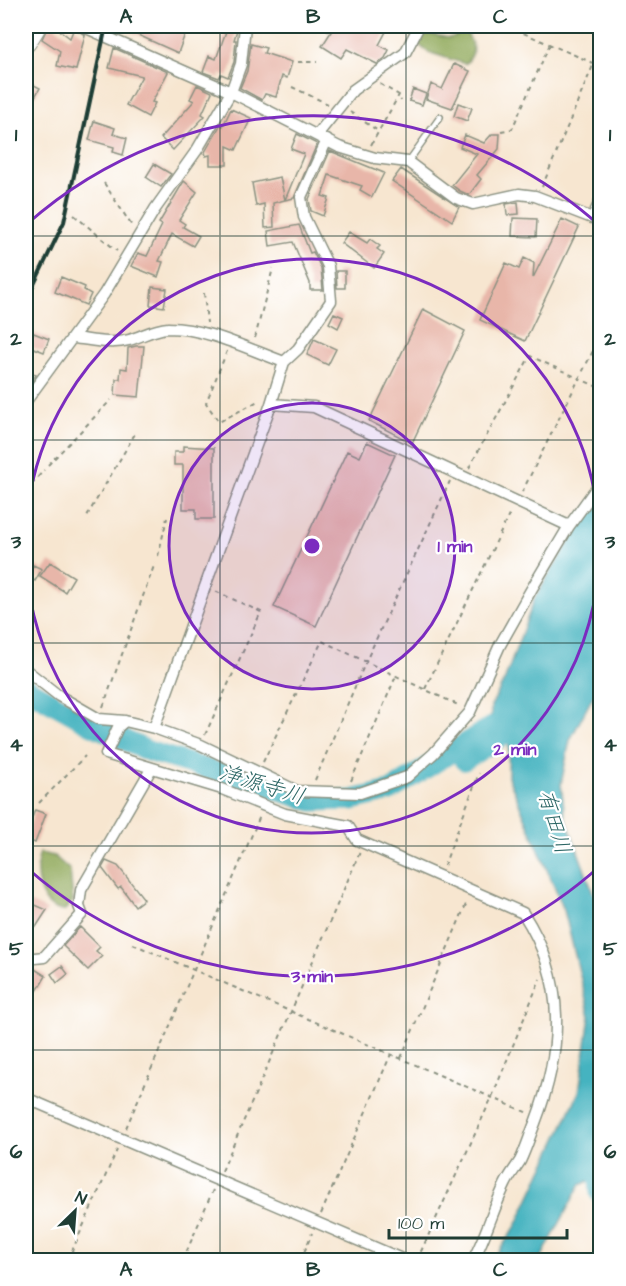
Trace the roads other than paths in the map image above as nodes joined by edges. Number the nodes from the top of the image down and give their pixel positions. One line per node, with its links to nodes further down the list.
1 (36, 26): 5 (highway)
2 (82, 26): 6 (street)
3 (244, 26): 6 (street)
4 (420, 26): 8 (street)
5 (26, 42)
6 (231, 92): 8 (street); 12 (street)
7 (440, 117): 9 (lane)
8 (322, 137): 9 (street); 13 (street)
9 (408, 162): 11 (street)
10 (600, 201): 11 (street)
11 (597, 219)
12 (74, 338): 13 (street); 15 (street)
13 (284, 362): 14 (street)
14 (270, 400): 17 (street); 20 (street)
15 (26, 401)
16 (600, 483): 17 (street)
17 (569, 526): 20 (street)
18 (26, 670): 19 (street)
19 (122, 724): 20 (street); 21 (street)
20 (154, 728)
21 (151, 769): 22 (street); 25 (street)
22 (26, 959)
23 (26, 1098): 24 (street)
24 (404, 1260)
25 (472, 1260)

